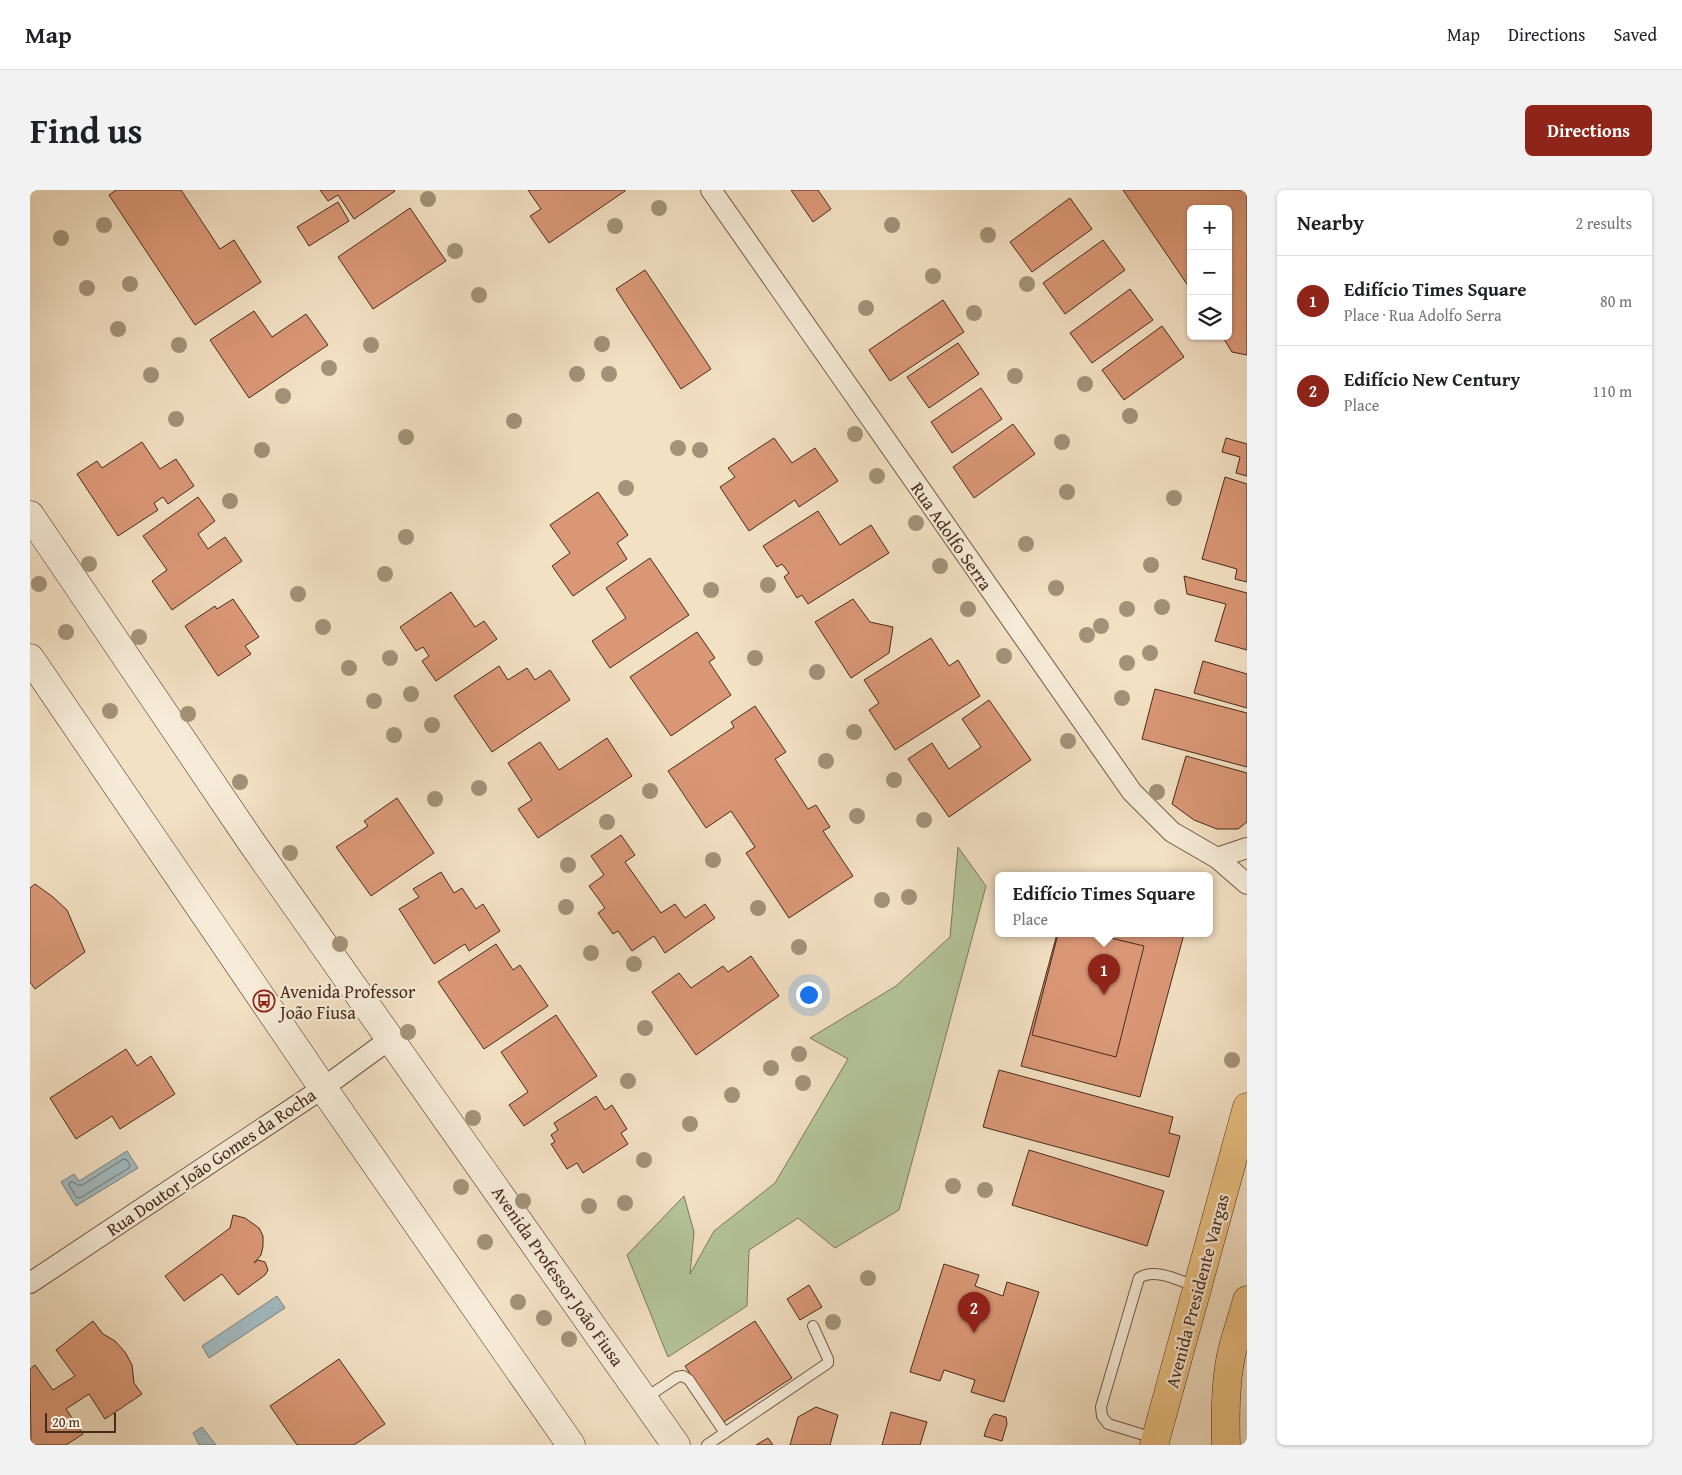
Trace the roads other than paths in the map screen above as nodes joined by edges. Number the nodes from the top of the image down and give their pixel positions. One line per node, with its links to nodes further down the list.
1 (711, 190): 5 (street, Rua Adolfo Serra)
2 (30, 515): 7 (main road, Avenida Professor João Fiusa)
3 (30, 658): 8 (main road)
4 (1247, 848): 5 (street)
5 (1217, 858): 6 (street, Rua Adolfo Serra)
6 (1247, 884)
7 (390, 1039): 8 (street, Rua Doutor João Gomes da Rocha); 14 (main road, Avenida Professor João Fiusa)
8 (323, 1088): 10 (street, Rua Doutor João Gomes da Rocha); 17 (main road)
9 (1247, 1107): 11 (main road, Avenida Presidente Vargas)
10 (30, 1283)
11 (1198, 1287): 16 (main road, Avenida Presidente Vargas); 16 (lane)
12 (1247, 1300): 20 (main road)
13 (813, 1326): 15 (lane)
14 (644, 1399): 15 (lane); 18 (main road, Avenida Professor João Fiusa)
15 (725, 1433): 19 (lane)
16 (1155, 1442)
17 (571, 1445)
18 (676, 1445)
19 (708, 1445)
20 (1226, 1445)

